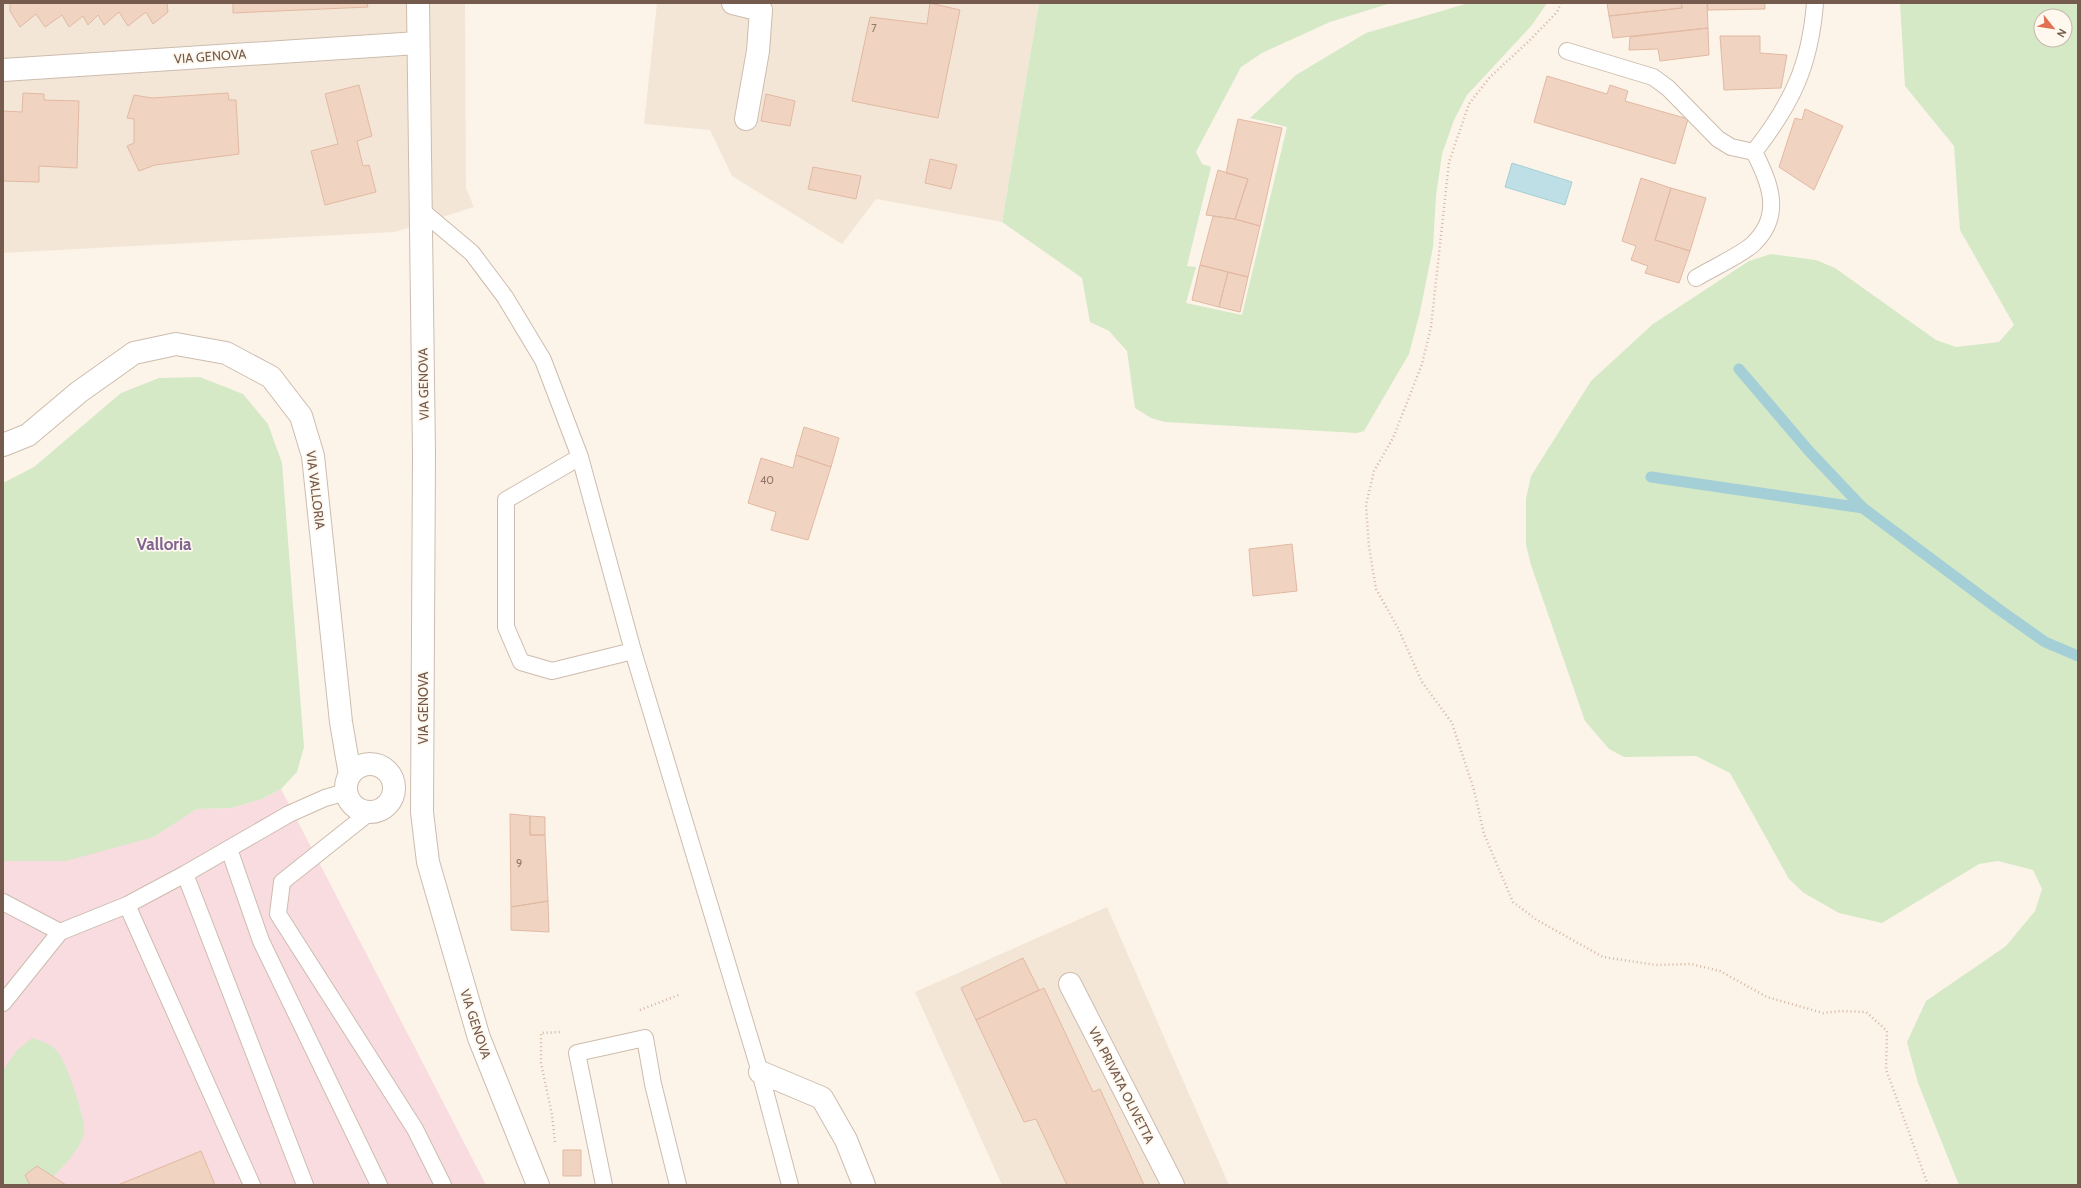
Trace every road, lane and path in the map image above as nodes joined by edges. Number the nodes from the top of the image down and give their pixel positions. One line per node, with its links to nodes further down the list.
1 (418, 3): 5 (street, VIA GENOVA)
2 (733, 3): 8 (street)
3 (1561, 3): 39 (path)
4 (1815, 3): 9 (lane)
5 (418, 43): 7 (street, VIA GENOVA); 10 (street, VIA GENOVA)
6 (1567, 51): 9 (lane)
7 (3, 70)
8 (746, 119)
9 (1754, 152): 11 (lane)
10 (422, 211): 13 (lane); 17 (street, VIA GENOVA)
11 (1696, 278)
12 (3, 445): 15 (street, VIA VALLORIA)
13 (580, 457): 14 (lane); 14 (lane)
14 (633, 651): 28 (lane)
15 (348, 783): 16 (street); 18 (street); 19 (lane)
16 (394, 790): 17 (street); 18 (street)
17 (422, 791): 33 (street, VIA GENOVA)
18 (370, 812): 32 (lane)
19 (229, 849): 20 (lane); 31 (lane)
20 (185, 874): 22 (lane); 30 (lane)
21 (3, 902): 23 (lane)
22 (127, 905): 23 (lane); 29 (lane)
23 (60, 932): 26 (lane)
24 (1070, 984): 38 (street, VIA PRIVATA OLIVETTA)
25 (681, 994): 27 (path)
26 (3, 1003)
27 (636, 1011)
28 (760, 1072): 36 (lane); 37 (street)
29 (252, 1185)
30 (305, 1185)
31 (379, 1185)
32 (443, 1185)
33 (538, 1185)
34 (604, 1185): 35 (lane)
35 (678, 1185)
36 (790, 1185)
37 (864, 1185)
38 (1173, 1185)
39 (1928, 1185)

